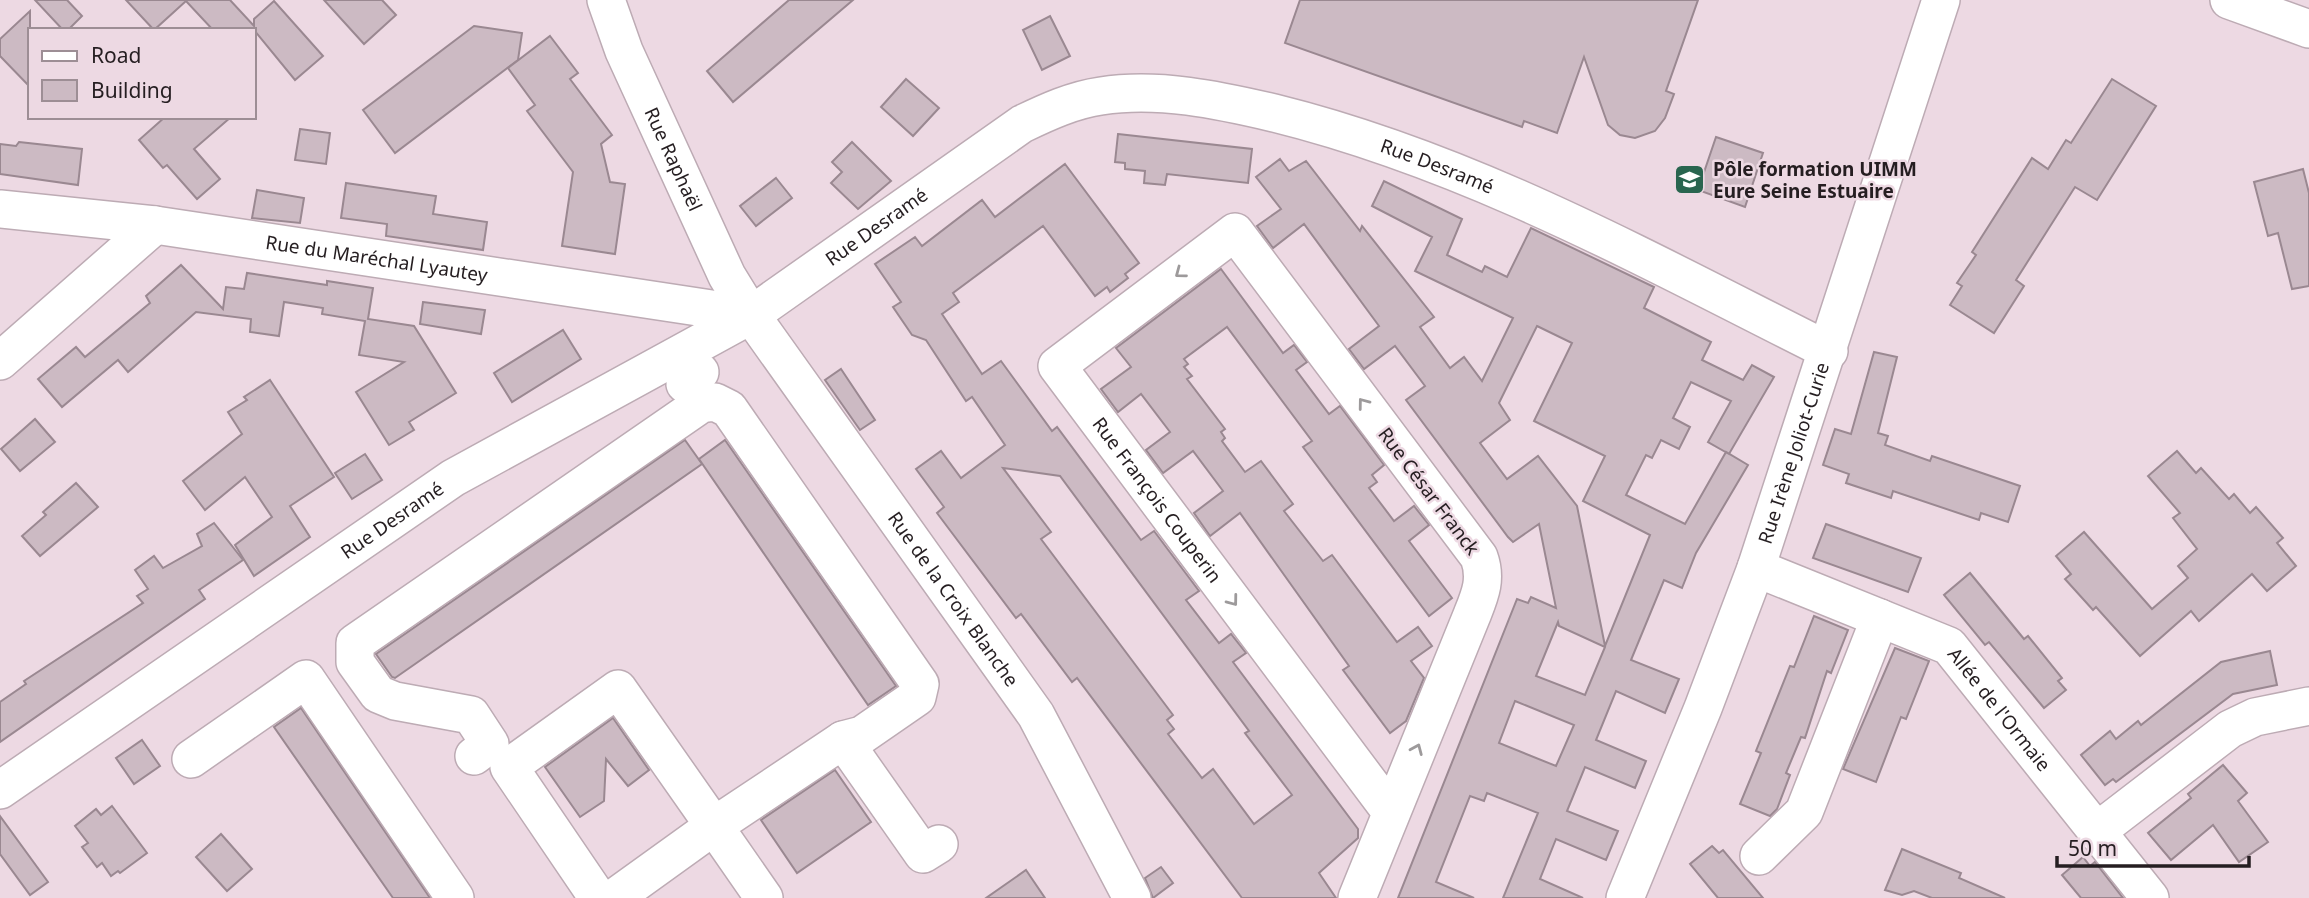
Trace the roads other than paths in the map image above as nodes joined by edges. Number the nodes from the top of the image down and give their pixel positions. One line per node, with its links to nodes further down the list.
1 (606, 0): 8 (street, Rue Raphaël)
2 (1941, 0): 9 (street, Rue Irène Joliot-Curie)
3 (2229, 0): 4 (street)
4 (2309, 29)
5 (0, 209): 6 (street, Rue du Maréchal Lyautey)
6 (155, 225): 8 (street, Rue du Maréchal Lyautey); 10 (street)
7 (1235, 232): 18 (street, Rue César Franck, one-way to 7); 18 (street, Rue François Couperin, one-way to 18)
8 (751, 315): 9 (street, Rue Desramé); 17 (street, Rue Desramé); 27 (street, Rue de la Croix Blanche)
9 (1829, 351): 11 (street, Rue Irène Joliot-Curie)
10 (0, 361)
11 (1756, 568): 12 (street, Allée de l'Ormaie); 29 (street, Rue Irène Joliot-Curie)
12 (1880, 618): 20 (street, Allée de l'Ormaie); 22 (street)
13 (2309, 706): 20 (street)
14 (843, 740): 15 (street); 19 (street); 21 (street)
15 (474, 756)
16 (191, 759): 23 (street)
17 (0, 789)
18 (1391, 812): 28 (street, Rue César Franck)
19 (714, 827): 24 (street); 25 (street); 26 (street)
20 (2096, 832): 30 (street, Allée de l'Ormaie)
21 (939, 844)
22 (1759, 856)
23 (455, 898)
24 (598, 898)
25 (614, 898)
26 (764, 898)
27 (1132, 898)
28 (1357, 898)
29 (1625, 898)
30 (2150, 898)

